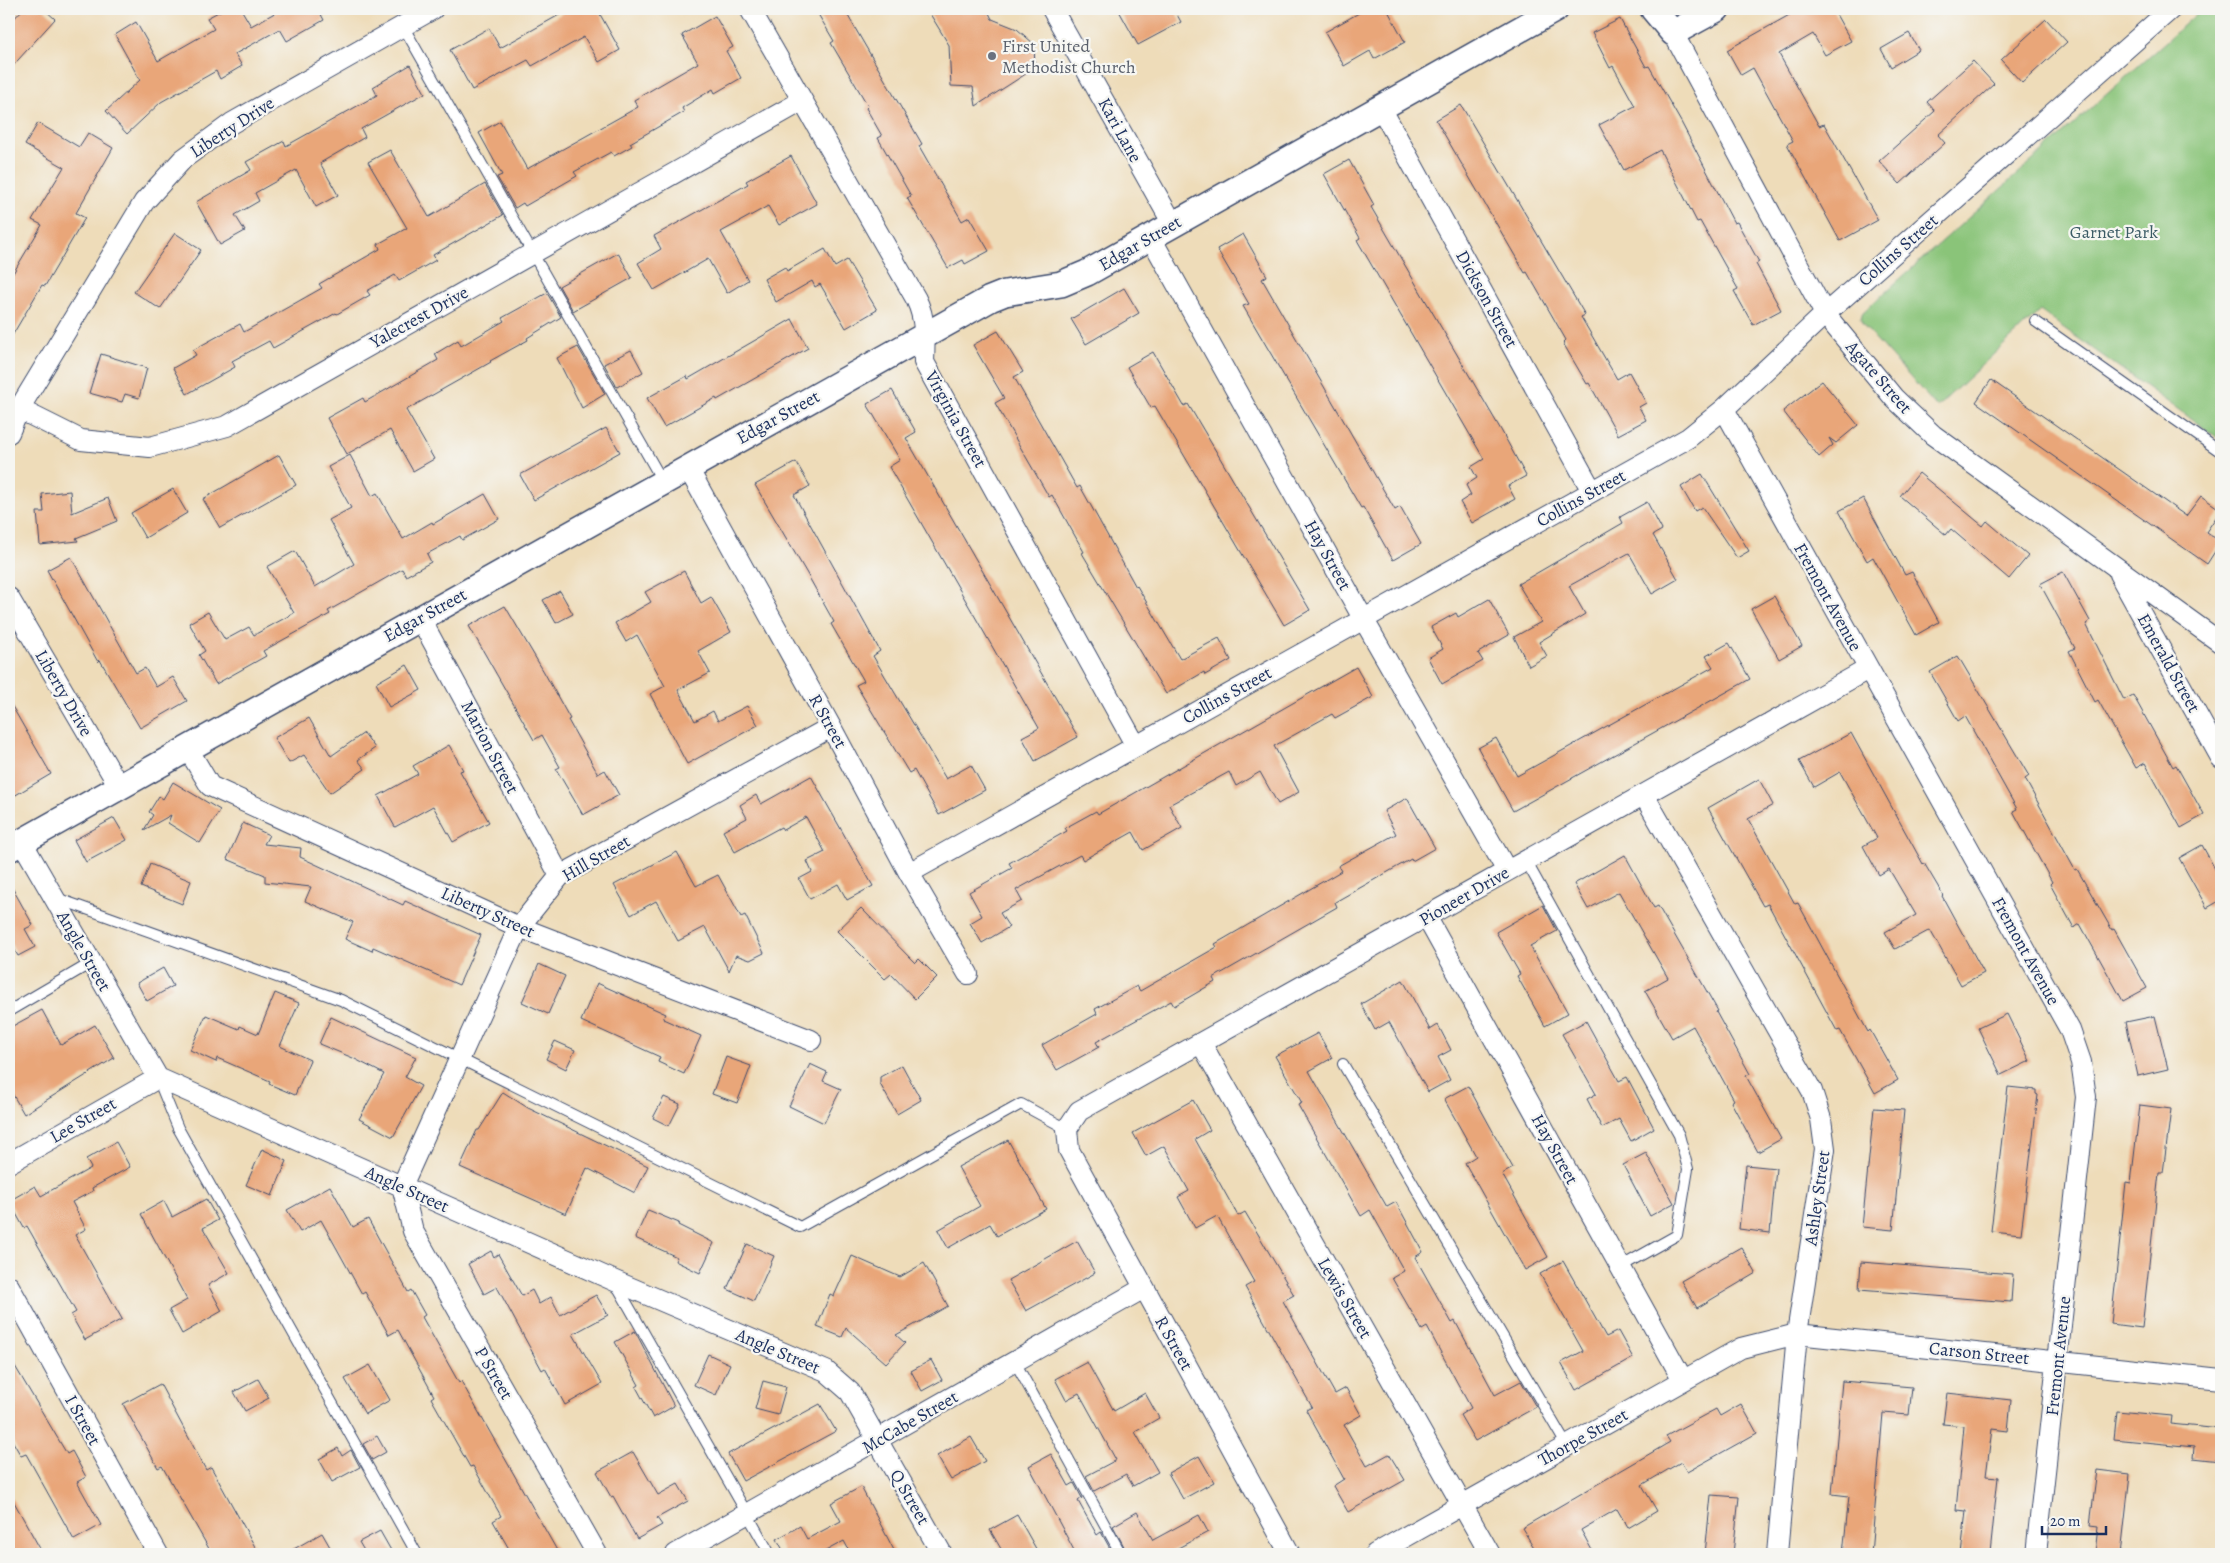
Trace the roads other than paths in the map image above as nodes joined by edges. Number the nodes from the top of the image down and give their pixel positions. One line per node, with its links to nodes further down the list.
1 (433, 9): 8 (street, Liberty Drive)
2 (750, 9): 10 (street, Virginia Street)
3 (1052, 9): 12 (street, Kari Lane)
4 (1556, 9): 11 (street, Edgar Street)
5 (1653, 9): 9 (street, Agate Street)
6 (1717, 9): 9 (street)
7 (2171, 9): 15 (street, Collins Street)
8 (403, 26): 14 (lane); 18 (street, Liberty Drive)
9 (1673, 33): 15 (street, Agate Street)
10 (802, 102): 14 (street, Yalecrest Drive); 17 (street, Virginia Street)
11 (1381, 108): 12 (street, Edgar Street); 24 (street, Dickson Street)
12 (1173, 224): 13 (street, Edgar Street)
13 (1151, 238): 17 (street, Edgar Street); 28 (street, Hay Street)
14 (532, 254): 18 (street, Yalecrest Drive); 23 (lane)
15 (1825, 314): 19 (street, Collins Street); 25 (street, Agate Street)
16 (2035, 321): 21 (lane)
17 (925, 335): 22 (street, Edgar Street); 32 (street, Virginia Street)
18 (19, 409): 20 (street, Liberty Drive)
19 (1724, 410): 24 (street, Collins Street); 30 (street, Fremont Avenue)
20 (9, 433)
21 (2221, 452)
22 (688, 468): 23 (street, Edgar Street); 31 (street, R Street)
23 (663, 482): 27 (street, Edgar Street)
24 (1592, 491): 28 (street, Collins Street)
25 (2116, 568): 29 (street, Agate Street); 34 (street, Emerald Street)
26 (9, 598): 35 (street, Liberty Drive)
27 (420, 618): 33 (street, Edgar Street); 41 (street, Marion Street)
28 (1364, 620): 32 (street, Collins Street); 39 (street, Hay Street)
29 (2221, 643)
30 (1868, 670): 36 (street, Pioneer Drive); 62 (street, Fremont Avenue)
31 (831, 727): 40 (street, R Street); 41 (street, Hill Street)
32 (1136, 746): 40 (street, Collins Street)
33 (188, 749): 35 (street, Edgar Street); 44 (street, Liberty Street)
34 (2221, 758)
35 (120, 788): 37 (street, Edgar Street)
36 (1644, 795): 38 (street, Pioneer Drive); 60 (street, Ashley Street)
37 (16, 845): 42 (street, Angle Street)
38 (1526, 861): 39 (street, Pioneer Drive); 56 (lane)
39 (1507, 871): 43 (street, Pioneer Drive)
40 (909, 873): 46 (street, R Street)
41 (560, 876): 44 (street, Hill Street)
42 (53, 897): 45 (street, Angle Street); 50 (lane)
43 (1427, 918): 49 (street, Pioneer Drive); 56 (street, Hay Street)
44 (519, 927): 48 (street, Liberty Street); 50 (street, Hill Street)
45 (91, 964): 47 (lane); 52 (street, Angle Street)
46 (968, 974)
47 (9, 1011)
48 (811, 1040)
49 (1200, 1043): 53 (street, Pioneer Drive); 67 (street, Lewis Street)
50 (460, 1058): 53 (lane); 55 (street, Hill Street)
51 (1343, 1064): 66 (lane)
52 (158, 1078): 54 (street, Lee Street); 55 (street, Angle Street); 70 (lane)
53 (1066, 1129): 59 (street, R Street)
54 (9, 1163)
55 (402, 1186): 57 (street, Angle Street); 71 (street, P Street)
56 (1620, 1266): 64 (street, Hay Street)
57 (615, 1281): 65 (street, Angle Street); 68 (lane)
58 (9, 1286): 69 (street, I Street)
59 (1144, 1288): 61 (street, McCabe Street); 76 (street, R Street)
60 (1797, 1334): 62 (street, Carson Street); 64 (street, Thorpe Street); 79 (street, Ashley Street)
61 (1014, 1362): 65 (street, McCabe Street); 75 (lane)
62 (2057, 1362): 63 (street, Carson Street); 80 (street, Fremont Avenue)
63 (2221, 1379)
64 (1683, 1380): 66 (street, Thorpe Street)
65 (878, 1441): 68 (street, McCabe Street); 74 (street, Q Street)
66 (1567, 1446): 67 (street, Thorpe Street)
67 (1463, 1505): 77 (street, Thorpe Street); 78 (street, Lewis Street)
68 (747, 1514): 72 (street, McCabe Street); 73 (lane)
69 (158, 1554)
70 (417, 1554)
71 (596, 1554)
72 (676, 1554)
73 (770, 1554)
74 (942, 1554)
75 (1121, 1554)
76 (1290, 1554)
77 (1375, 1554)
78 (1490, 1554)
79 (1777, 1554)
80 (2036, 1554)

